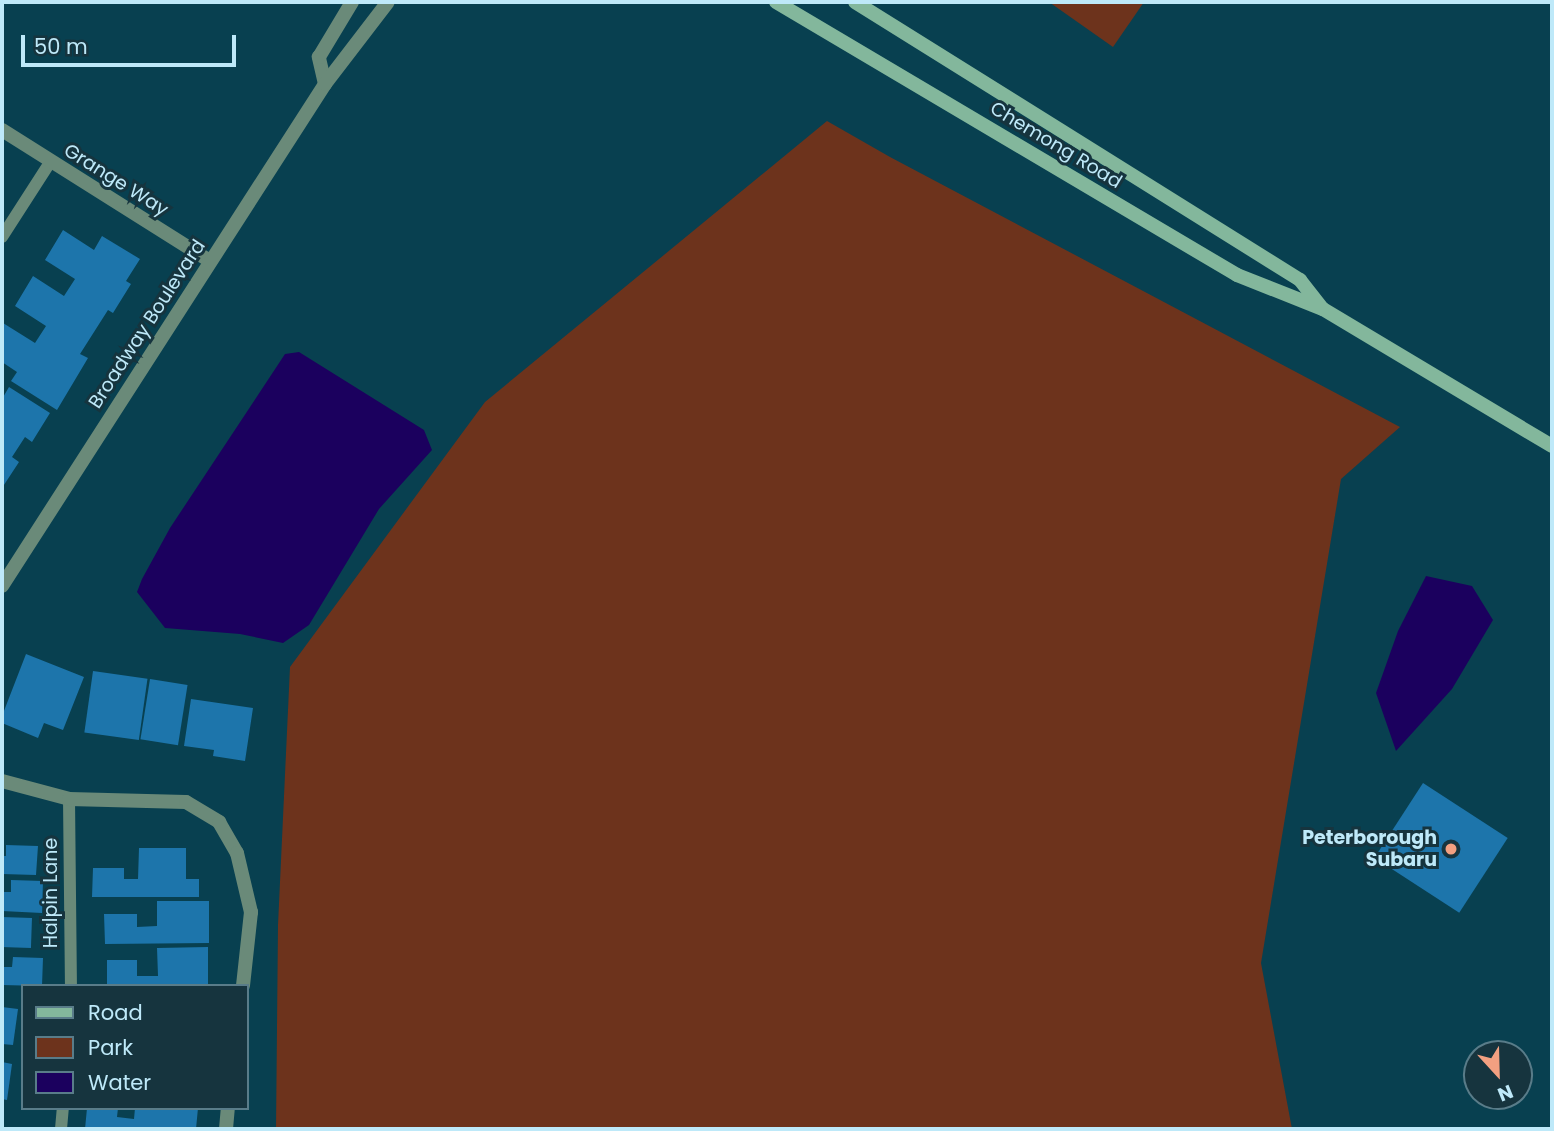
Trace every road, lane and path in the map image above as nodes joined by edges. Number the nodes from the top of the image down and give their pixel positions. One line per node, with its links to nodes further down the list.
1 (352, 2): 5 (street)
2 (388, 2): 5 (street, Broadway Boulevard)
3 (776, 2): 10 (main road, Chemong Road)
4 (855, 2): 10 (main road, Chemong Road)
5 (325, 84): 9 (street, Broadway Boulevard)
6 (2, 130): 7 (street, Grange Way)
7 (51, 161): 8 (lane); 9 (street, Grange Way)
8 (2, 237)
9 (210, 261): 12 (street, Broadway Boulevard)
10 (1323, 309): 11 (main road, Chemong Road)
11 (1552, 446)
12 (2, 586)
13 (2, 781): 14 (street)
14 (69, 799): 15 (lane, Halpin Lane); 16 (street)
15 (71, 984)
16 (243, 984)
17 (63, 1110): 19 (lane)
18 (228, 1110): 20 (street)
19 (61, 1129)
20 (226, 1129)

